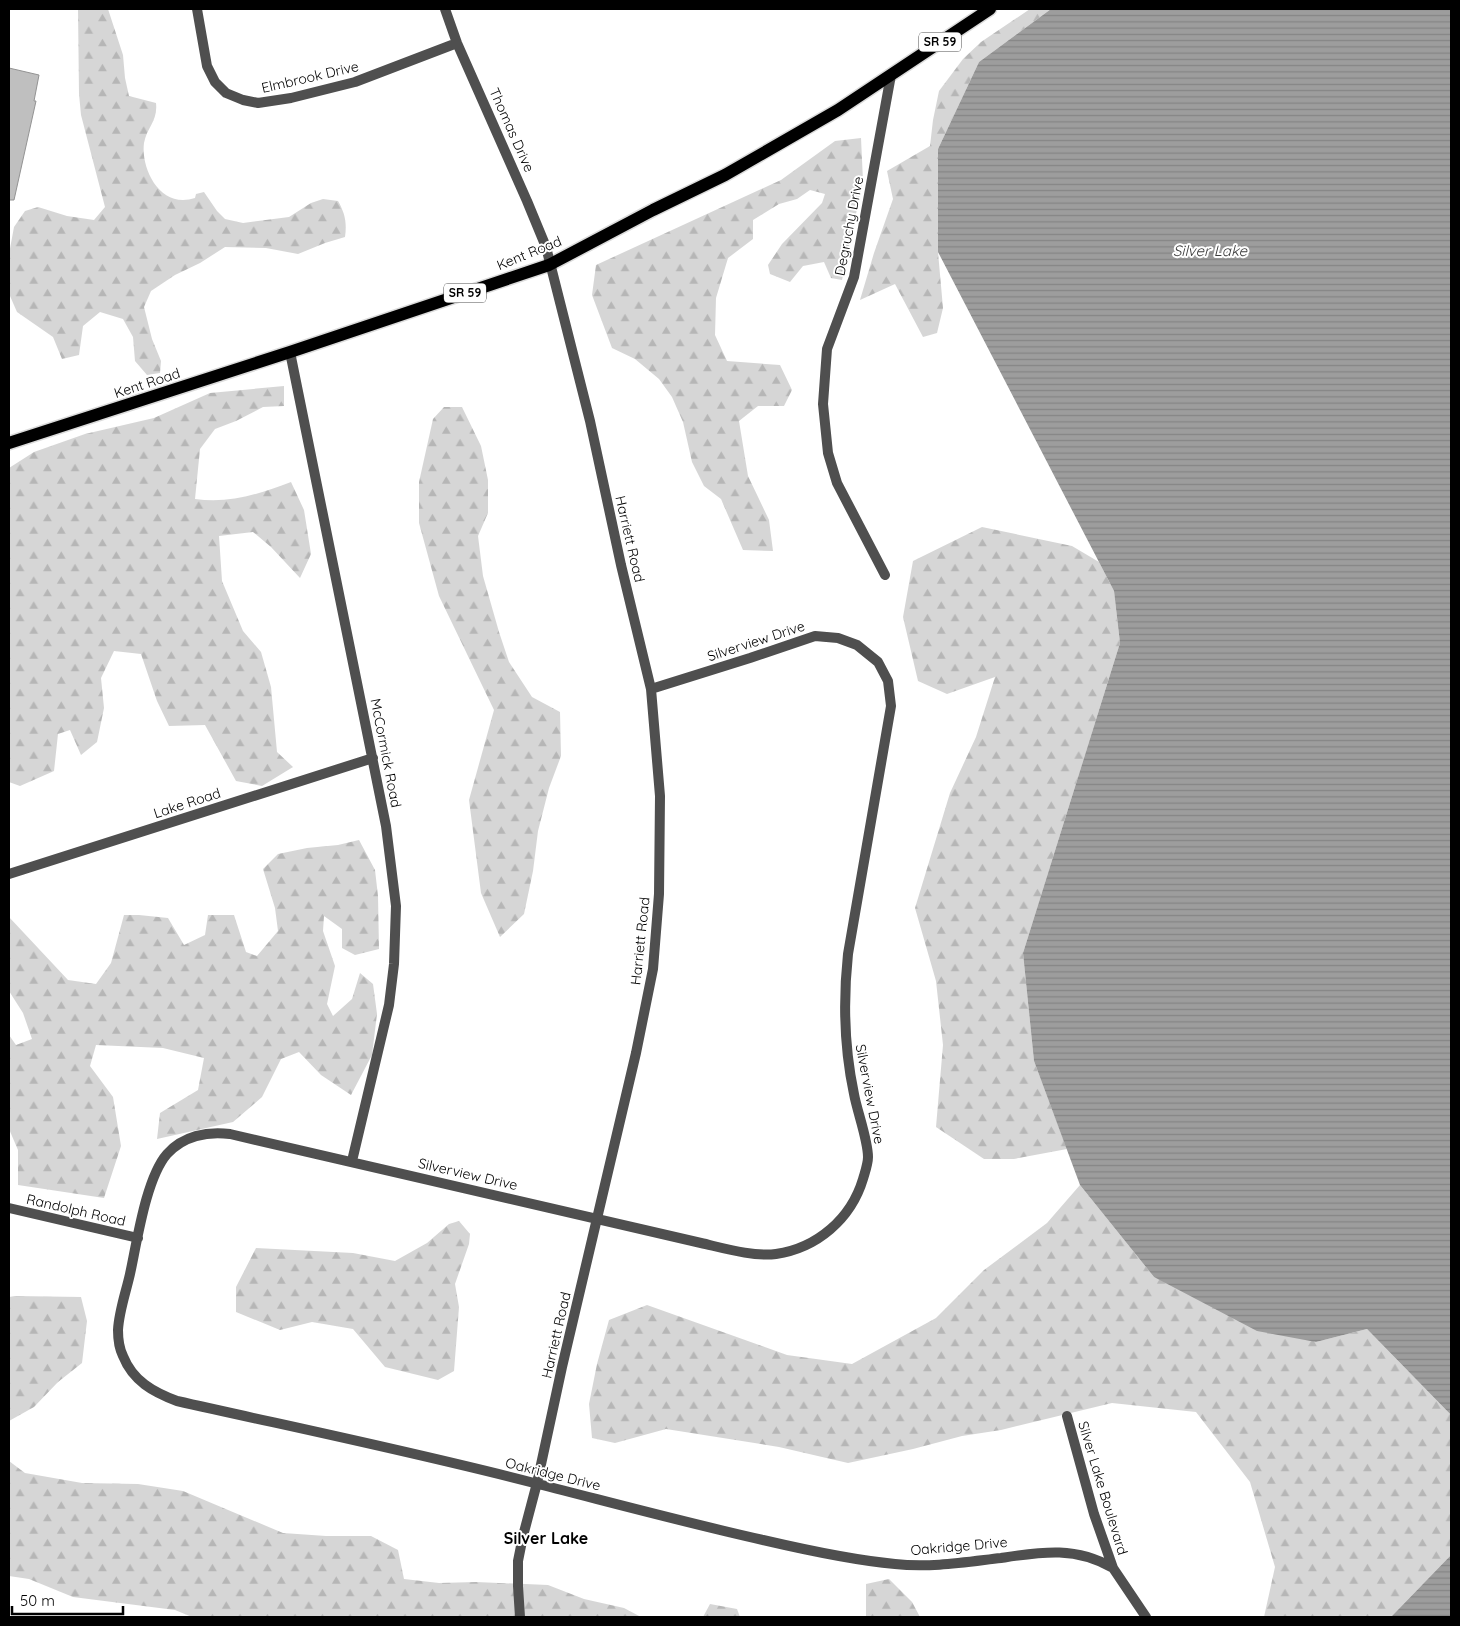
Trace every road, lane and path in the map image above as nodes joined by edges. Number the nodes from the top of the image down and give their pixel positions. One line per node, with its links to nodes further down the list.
1 (197, 9): 4 (street, Elmbrook Drive)
2 (444, 9): 4 (street, Thomas Drive)
3 (990, 9): 5 (main road, Kent Road / SR 59)
4 (457, 43): 6 (street, Thomas Drive)
5 (890, 75): 6 (main road, Kent Road / SR 59); 9 (street, Degruchy Drive)
6 (549, 265): 7 (main road, Kent Road / SR 59); 10 (street, Harriett Road)
7 (290, 352): 8 (main road, Kent Road / SR 59); 11 (street, McCormick Road)
8 (9, 442)
9 (885, 575)
10 (651, 689): 15 (street, Harriett Road); 15 (street, Silverview Drive)
11 (373, 758): 12 (street, Lake Road); 13 (street, McCormick Road)
12 (9, 874)
13 (352, 1161): 15 (street, Silverview Drive); 16 (street, Silverview Drive)
14 (9, 1208): 16 (street, Randolph Road)
15 (598, 1219): 18 (street, Harriett Road)
16 (138, 1238): 18 (street, Oakridge Drive)
17 (1067, 1416): 19 (street, Silver Lake Boulevard)
18 (537, 1483): 19 (street, Oakridge Drive); 20 (street, Harriett Road)
19 (1113, 1568): 21 (street, Silver Lake Boulevard)
20 (520, 1617)
21 (1146, 1617)

